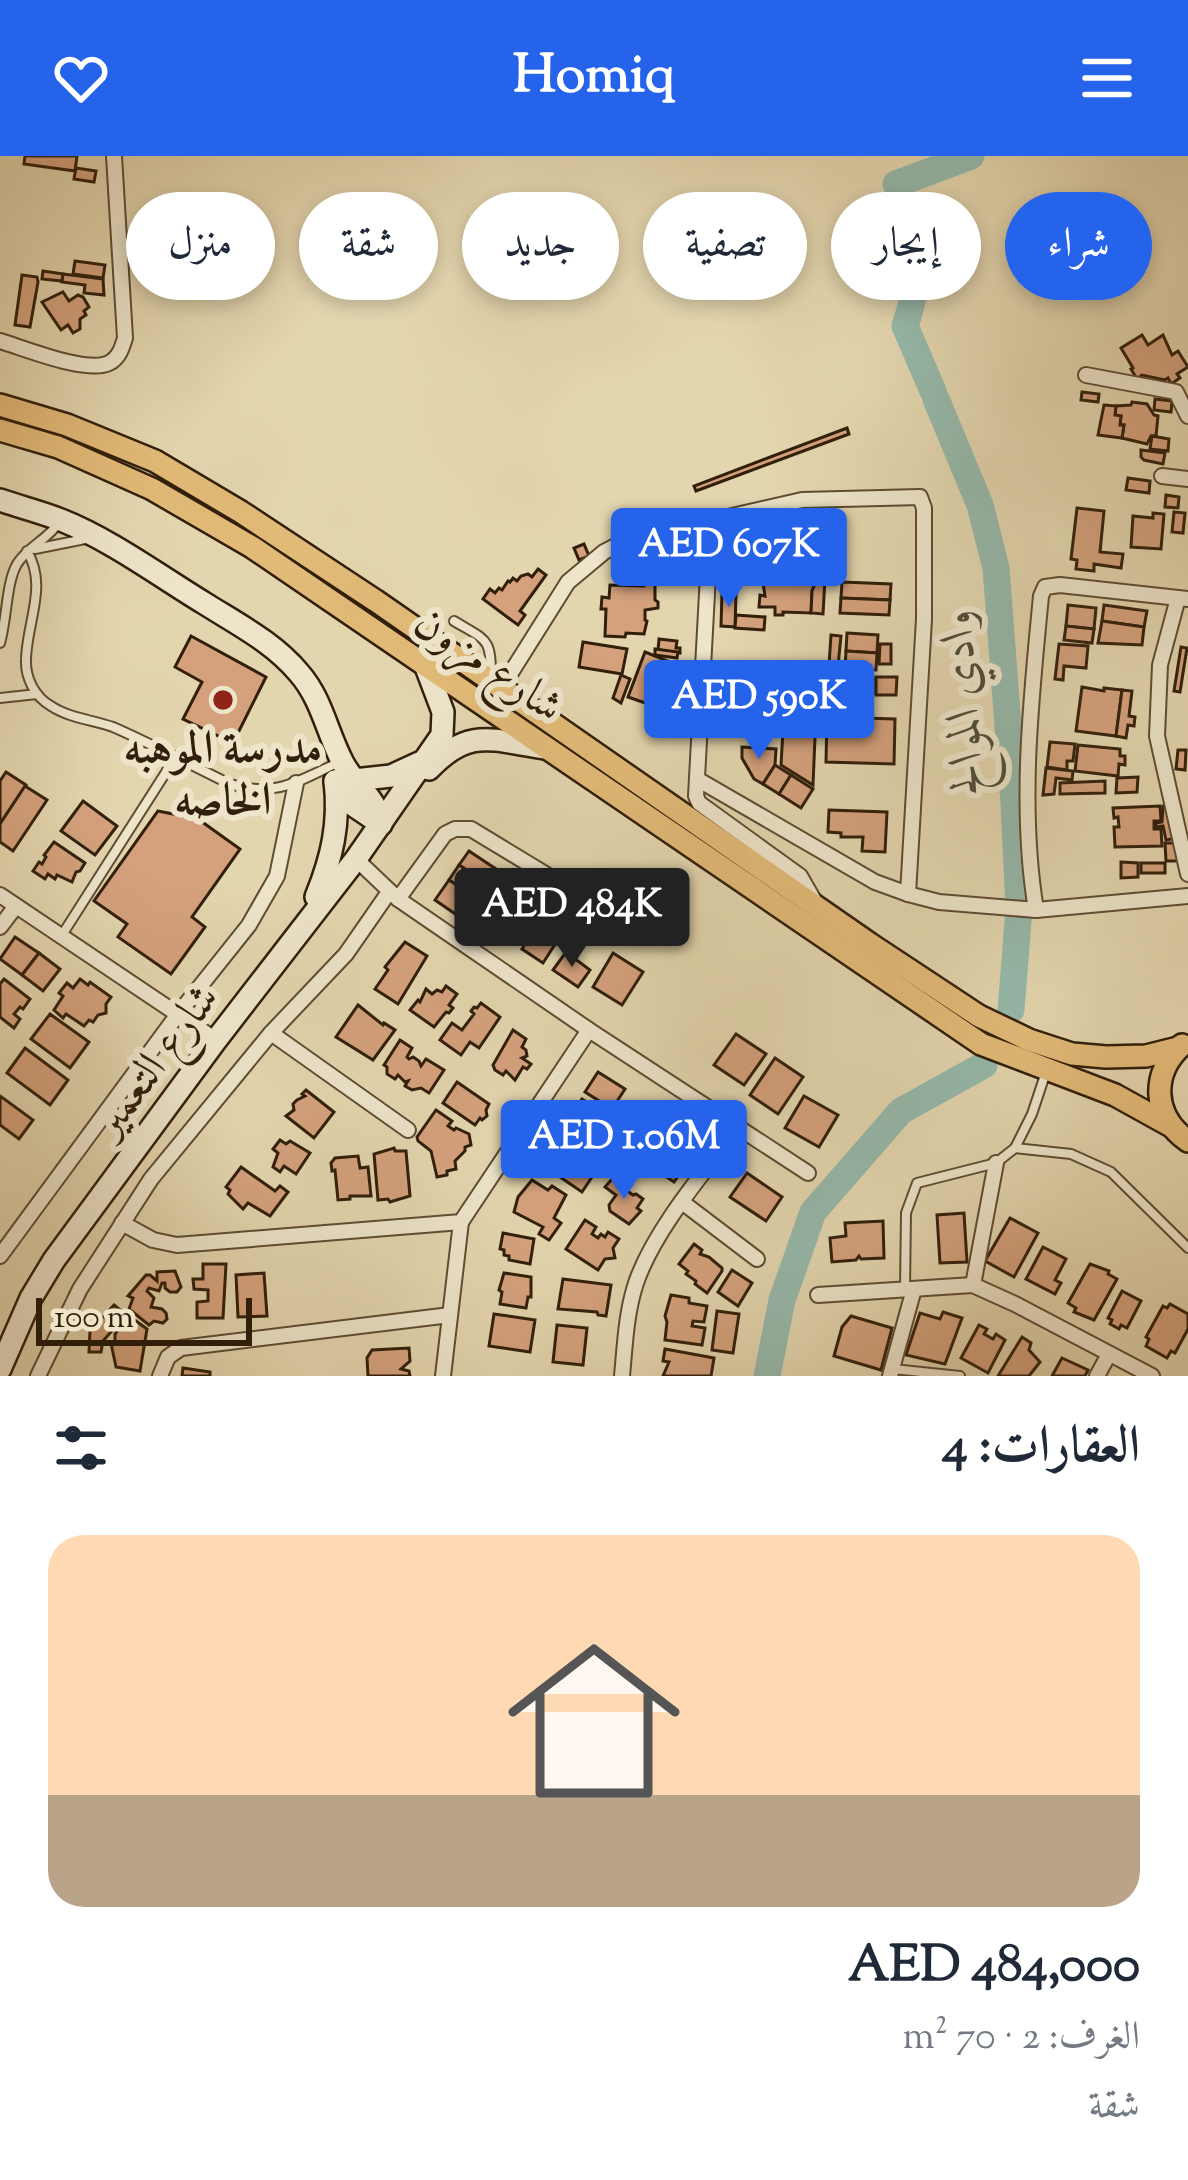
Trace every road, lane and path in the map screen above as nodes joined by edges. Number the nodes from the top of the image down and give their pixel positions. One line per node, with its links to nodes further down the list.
1 (114, 156): 2 (street)
2 (0, 341)
3 (1086, 375): 5 (street)
4 (0, 405): 20 (main road, شارع مزون)
5 (1188, 416)
6 (0, 430): 19 (main road, شارع مزون)
7 (1162, 476): 8 (street)
8 (1188, 479)
9 (0, 500): 10 (main road)
10 (61, 520): 12 (main road); 13 (lane)
11 (711, 520): 20 (street); 27 (street); 32 (street)
12 (96, 537): 13 (lane); 26 (main road)
13 (27, 551): 15 (lane); 21 (lane)
14 (0, 563): 15 (lane)
15 (15, 567): 18 (lane)
16 (1183, 599): 31 (street); 39 (street)
17 (454, 620): 20 (lane)
18 (0, 643)
19 (426, 667): 23 (main road, شارع مزون); 25 (main road, شارع التعمير)
20 (497, 683): 38 (main road, شارع مزون)
21 (37, 694): 22 (lane); 24 (lane)
22 (0, 698)
23 (546, 748): 29 (main road, شارع التعمير); 48 (main road, شارع مزون)
24 (176, 758): 28 (lane); 42 (lane)
25 (424, 759): 26 (main road); 29 (main road, شارع التعمير)
26 (340, 776): 28 (lane); 29 (main road); 40 (main road)
27 (698, 779): 32 (street); 38 (street)
28 (296, 783): 43 (street)
29 (386, 816): 30 (main road, شارع التعمير)
30 (356, 859): 34 (street); 40 (main road, شارع التعمير)
31 (1188, 874)
32 (908, 894): 39 (street)
33 (0, 895): 36 (street)
34 (394, 895): 37 (street); 44 (street); 45 (street)
35 (1188, 896): 39 (street)
36 (16, 906): 41 (street); 42 (street)
37 (598, 906)
38 (819, 908): 47 (main road, شارع مزون)
39 (1036, 910)
40 (306, 922): 46 (main road, شارع التعمير)
41 (0, 927)
42 (62, 936): 43 (street)
43 (178, 1014): 46 (street); 59 (street)
44 (589, 1030): 49 (street); 56 (street)
45 (272, 1033): 50 (street); 57 (street)
46 (216, 1040): 66 (main road, شارع التعمير)
47 (1183, 1045): 51 (main road)
48 (1047, 1071): 51 (main road, شارع مزون); 52 (lane)
49 (739, 1126): 54 (street); 55 (street)
50 (408, 1130)
51 (1183, 1137)
52 (1016, 1148): 53 (lane); 58 (lane)
53 (996, 1163): 61 (street); 62 (lane)
54 (808, 1173)
55 (682, 1202): 60 (street); 71 (street)
56 (461, 1222): 57 (street); 64 (street)
57 (122, 1223): 68 (street)
58 (1188, 1247)
59 (0, 1256)
60 (757, 1259)
61 (973, 1285): 62 (street); 65 (street)
62 (909, 1290): 63 (street); 67 (street)
63 (818, 1295)
64 (450, 1316): 69 (street); 70 (street)
65 (1109, 1354): 73 (street); 74 (street)
66 (1, 1363)
67 (891, 1372): 72 (lane)
68 (38, 1376)
69 (160, 1376)
70 (443, 1376)
71 (622, 1376)
72 (960, 1376)
73 (1097, 1376)
74 (1152, 1376)

